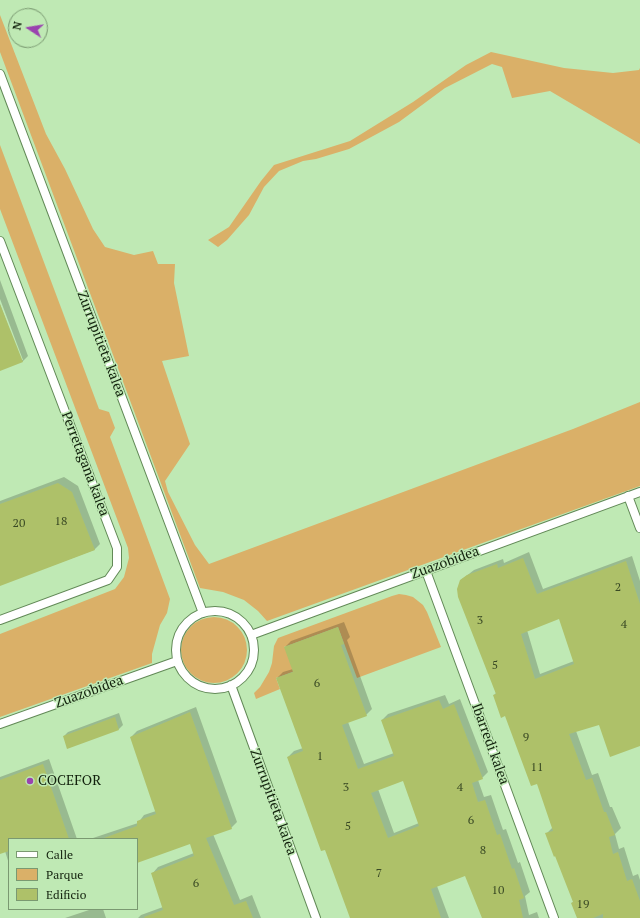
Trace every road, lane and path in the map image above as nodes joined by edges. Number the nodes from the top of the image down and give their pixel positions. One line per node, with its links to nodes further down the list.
1 (0, 74): 7 (street, Zurrupitieta kalea)
2 (0, 240): 8 (street, Perretagana kalea)
3 (640, 492): 4 (street, Zuazobidea)
4 (628, 496): 5 (street); 6 (street, Zuazobidea)
5 (640, 528)
6 (426, 571): 9 (street, Zuazobidea); 14 (street, Ibarredi kalea)
7 (202, 612): 9 (street); 10 (street)
8 (0, 620)
9 (250, 635): 11 (street)
10 (177, 661): 11 (street); 12 (street, Zuazobidea)
11 (231, 685): 13 (street, Zurrupitieta kalea)
12 (0, 724)
13 (316, 918)
14 (554, 918)

